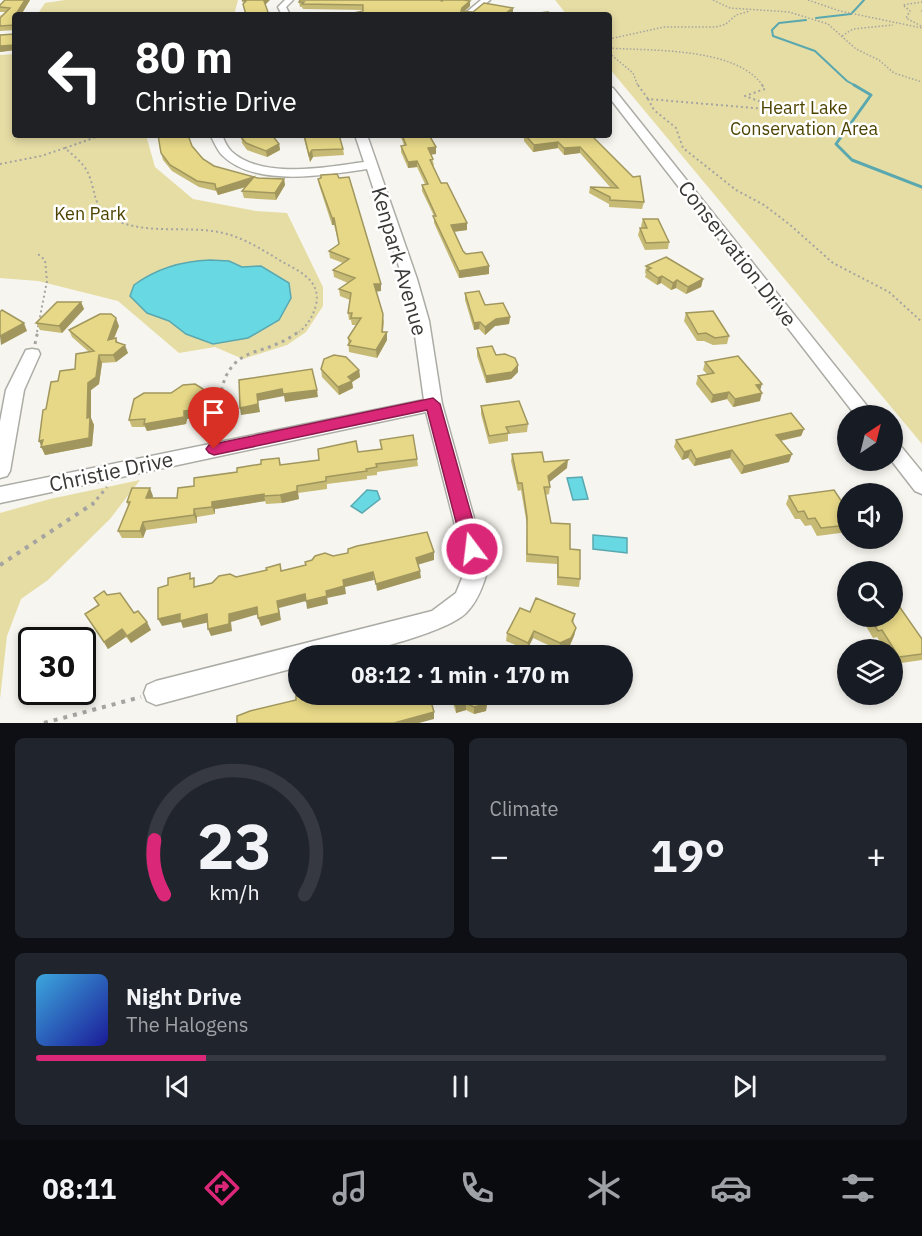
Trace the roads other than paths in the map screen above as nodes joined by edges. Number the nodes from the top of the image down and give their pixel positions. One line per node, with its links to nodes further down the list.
1 (289, 0): 3 (street)
2 (486, 0): 4 (street)
3 (284, 12)
4 (471, 12)
5 (612, 94): 11 (street, Conservation Drive)
6 (217, 138): 8 (street)
7 (362, 138): 8 (street, Kenpark Avenue)
8 (371, 165): 10 (street, Kenpark Avenue)
9 (32, 354): 13 (street)
10 (433, 404): 15 (street, Christie Drive); 16 (street, Kenpark Avenue)
11 (857, 405)
12 (903, 463): 14 (street)
13 (0, 471)
14 (922, 486)
15 (0, 495)
16 (342, 645)
17 (288, 659): 18 (street, Kenpark Avenue)
18 (156, 693)

